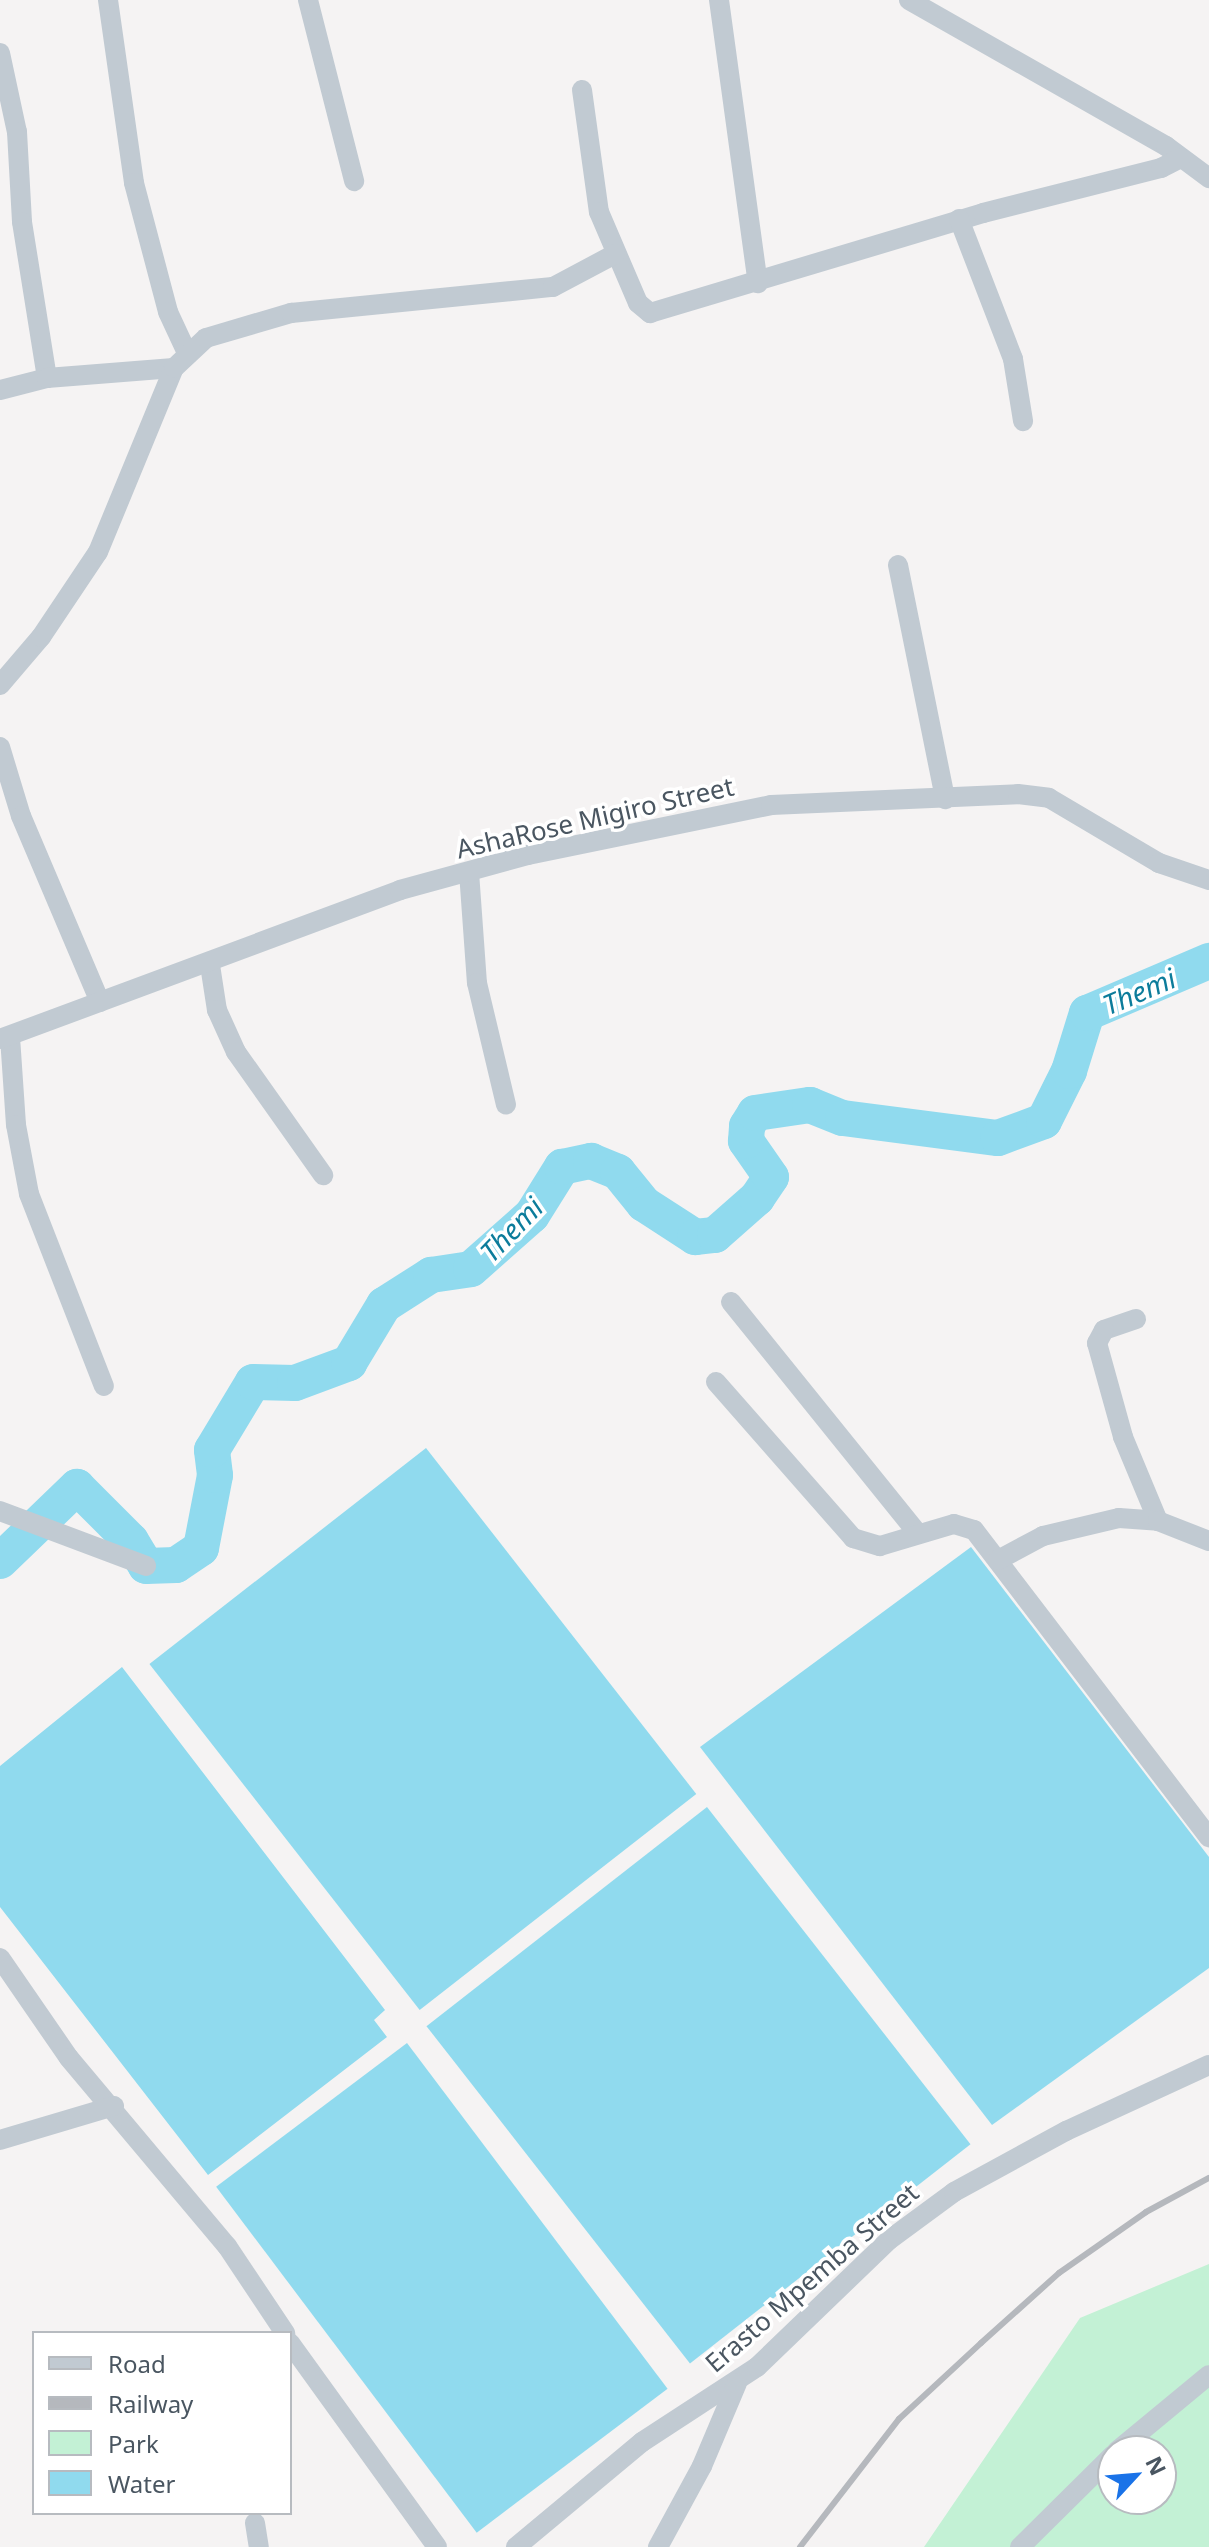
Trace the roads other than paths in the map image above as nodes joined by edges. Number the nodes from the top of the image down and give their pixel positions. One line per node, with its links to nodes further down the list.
1 (108, 0): 13 (street)
2 (308, 0): 9 (street)
3 (719, 0): 12 (street)
4 (909, 0): 7 (street)
5 (0, 53): 14 (street)
6 (582, 90): 11 (street)
7 (1181, 158): 8 (street); 10 (street)
8 (1209, 178)
9 (354, 181)
10 (959, 219): 12 (street); 16 (street)
11 (615, 254): 12 (street); 13 (street)
12 (758, 283)
13 (180, 361): 14 (street); 18 (street)
14 (47, 378): 15 (street)
15 (0, 390)
16 (1023, 421)
17 (898, 565): 20 (street)
18 (0, 685)
19 (0, 747): 24 (street)
20 (945, 799): 21 (street, AshaRose Migiro Street); 22 (street, AshaRose Migiro Street)
21 (469, 872): 23 (street, AshaRose Migiro Street); 26 (street)
22 (1209, 880)
23 (210, 965): 24 (street, AshaRose Migiro Street); 27 (street)
24 (100, 1002): 25 (street, AshaRose Migiro Street)
25 (5, 1038): 31 (street)
26 (506, 1105)
27 (323, 1175)
28 (731, 1302): 34 (street)
29 (1136, 1319): 33 (street)
30 (716, 1382): 34 (street)
31 (104, 1386)
32 (0, 1511): 37 (street)
33 (1158, 1521): 35 (street); 36 (street)
34 (918, 1534): 36 (street)
35 (1209, 1541)
36 (998, 1560): 38 (street)
37 (146, 1566)
38 (1209, 1837)
39 (0, 1958): 41 (street)
40 (1209, 2065): 46 (street, Erasto Mpemba Street)
41 (114, 2106): 42 (street); 43 (street)
42 (0, 2140)
43 (284, 2331)
44 (292, 2346): 51 (street)
45 (1209, 2375): 47 (street)
46 (737, 2383): 52 (street, Erasto Mpemba Street); 53 (street)
47 (1137, 2435)
48 (1097, 2471): 54 (street)
49 (255, 2523): 50 (street)
50 (259, 2547)
51 (437, 2547)
52 (516, 2547)
53 (658, 2547)
54 (1020, 2547)

